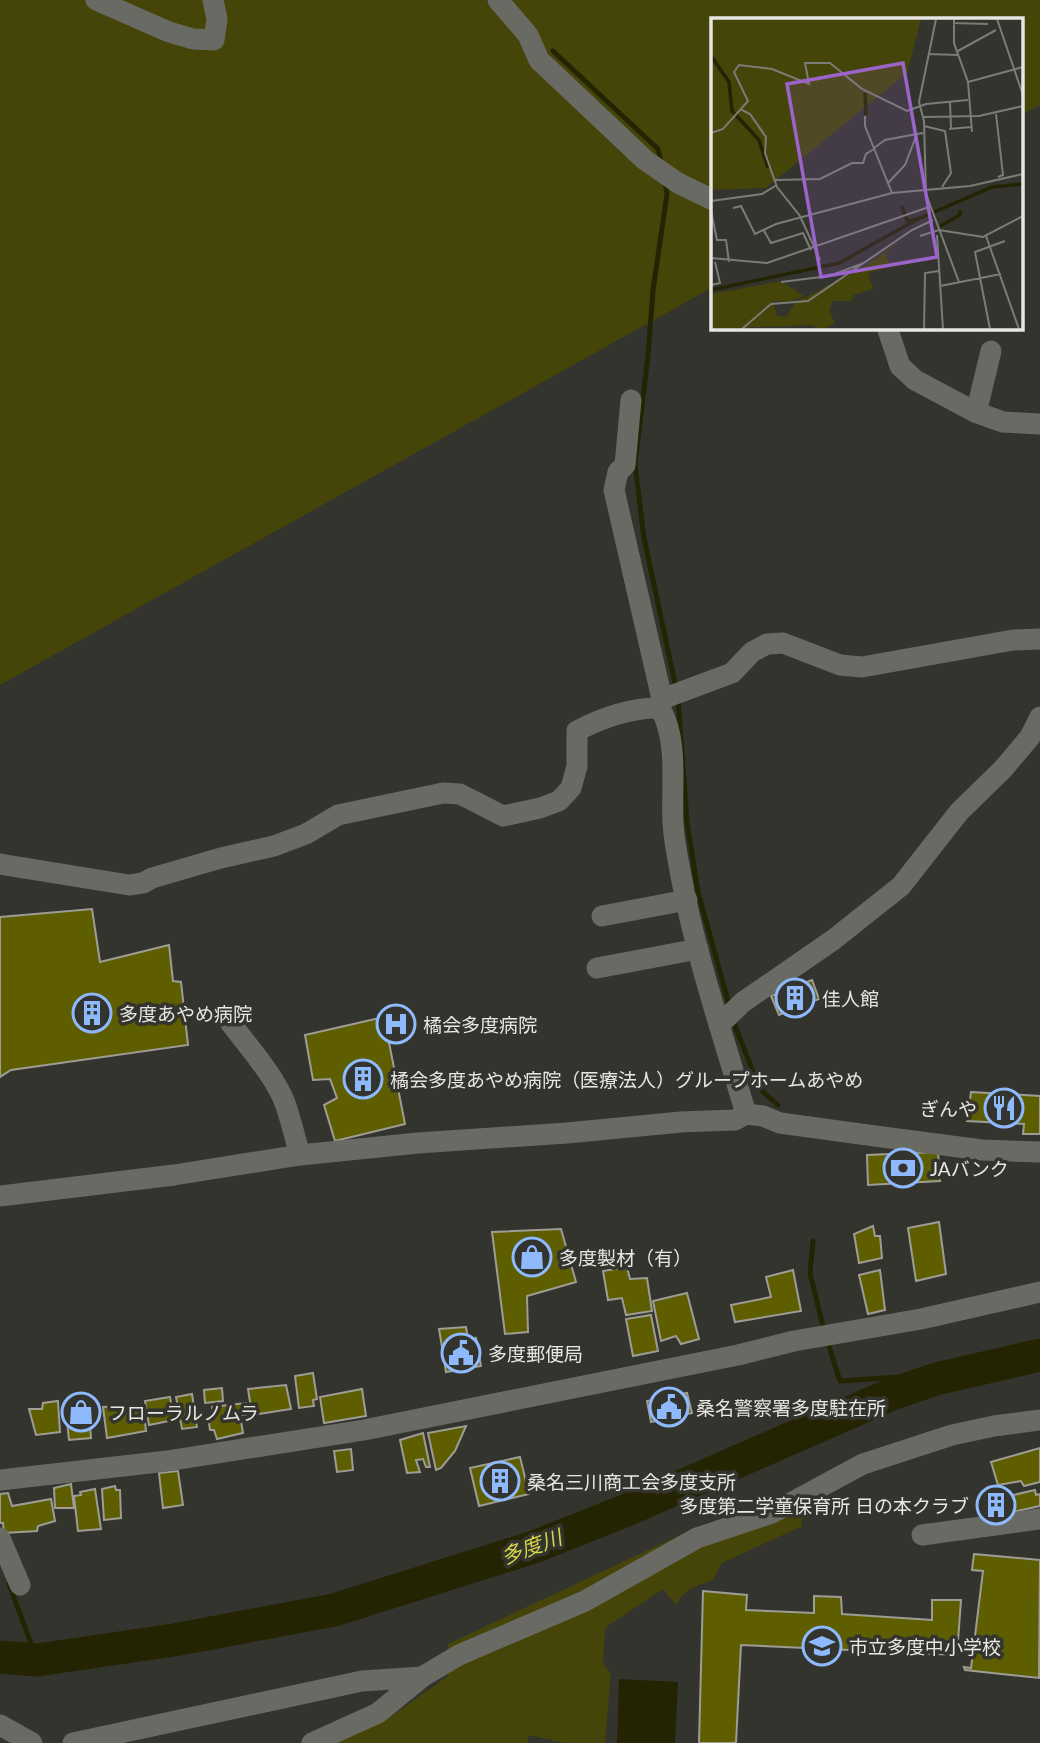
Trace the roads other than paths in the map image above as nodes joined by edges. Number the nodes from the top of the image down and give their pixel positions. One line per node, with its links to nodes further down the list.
1 (96, 0): 2 (street)
2 (213, 0)
3 (498, 0): 4 (street)
4 (711, 199)
5 (888, 329): 8 (street)
6 (990, 351): 8 (street)
7 (631, 400): 11 (street)
8 (975, 412): 9 (street)
9 (1040, 424)
10 (1040, 639): 11 (street)
11 (661, 703): 13 (street); 14 (street)
12 (1040, 717): 19 (street)
13 (0, 864)
14 (687, 900): 15 (street); 16 (street)
15 (602, 916)
16 (698, 948): 17 (street); 19 (street)
17 (597, 968)
18 (230, 1022): 22 (street)
19 (719, 1025): 20 (street)
20 (746, 1114): 21 (street); 22 (street)
21 (1040, 1152)
22 (300, 1155): 23 (street)
23 (0, 1196)
24 (1040, 1292): 26 (street)
25 (1040, 1420): 31 (street)
26 (0, 1480)
27 (1040, 1519): 28 (street)
28 (922, 1535)
29 (0, 1538): 30 (street)
30 (20, 1585)
31 (422, 1677): 34 (street); 35 (street)
32 (0, 1725): 33 (street)
33 (32, 1743)
34 (73, 1743)
35 (312, 1743)

